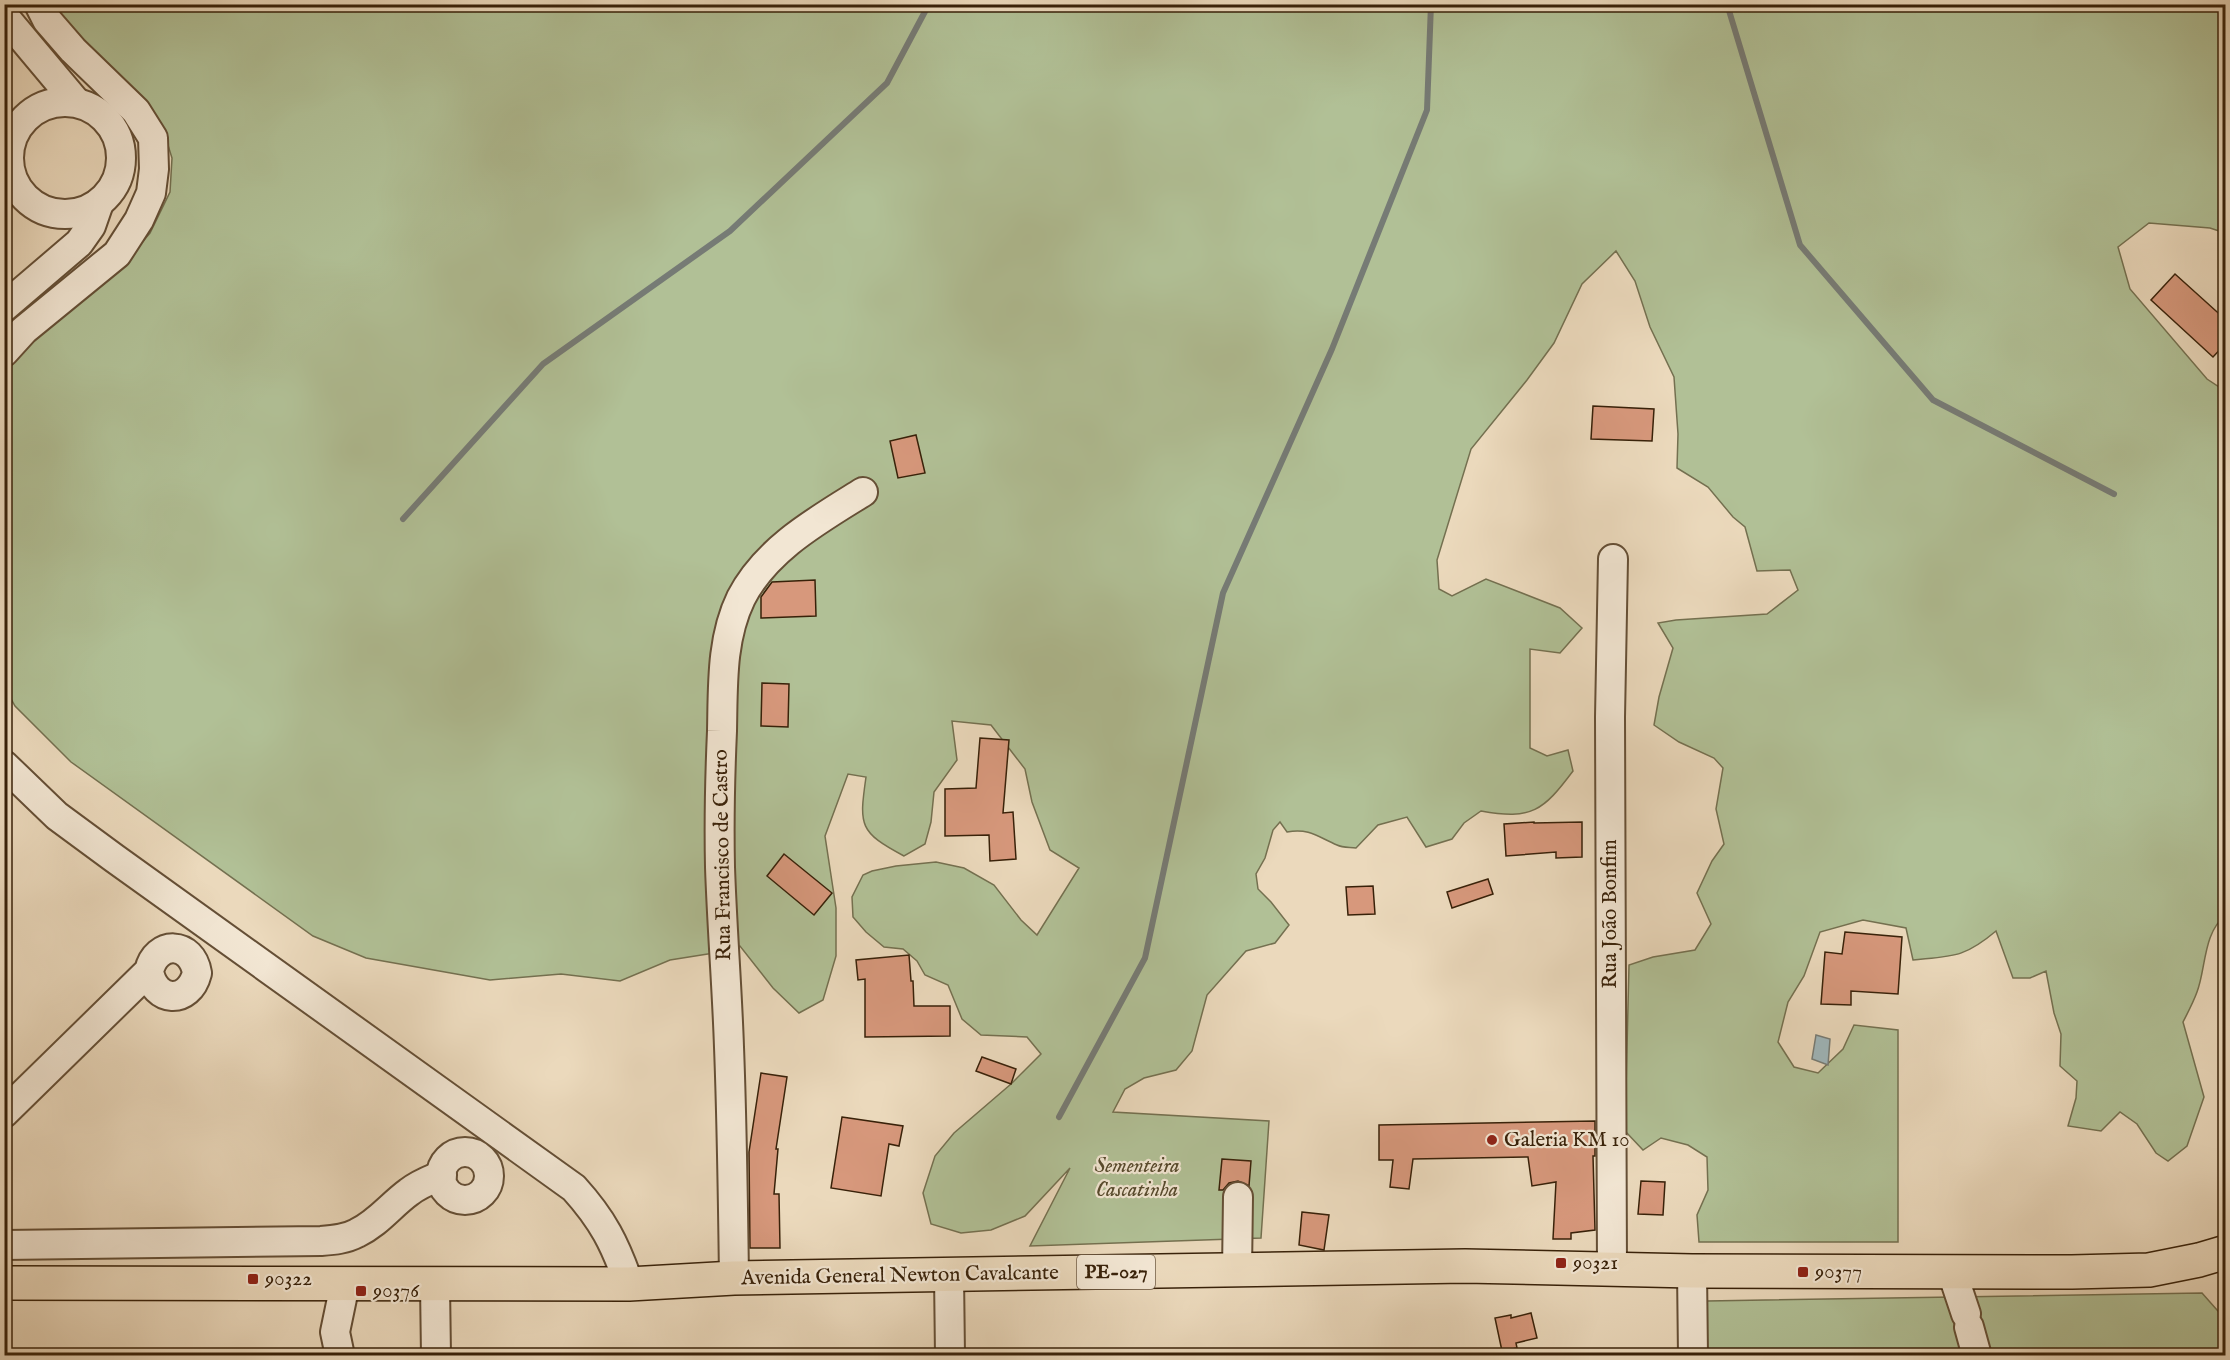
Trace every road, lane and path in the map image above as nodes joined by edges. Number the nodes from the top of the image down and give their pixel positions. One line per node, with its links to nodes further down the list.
1 (39, 4): 9 (street)
2 (4, 16): 3 (street)
3 (76, 102): 5 (street); 7 (street)
4 (4, 110): 5 (street)
5 (12, 137): 6 (street)
6 (9, 193): 7 (street)
7 (99, 203): 8 (street)
8 (4, 308)
9 (4, 352)
10 (862, 492): 24 (street, Rua Francisco de Castro)
11 (1613, 559): 19 (street, Rua João Bonfim)
12 (4, 765): 27 (street)
13 (149, 971): 14 (street)
14 (4, 1113)
15 (442, 1175): 17 (street)
16 (1238, 1197): 20 (street)
17 (4, 1245)
18 (2226, 1252): 22 (main road, Avenida General Newton Cavalcante / PE-027)
19 (1612, 1269): 20 (main road, Avenida General Newton Cavalcante / PE-027); 21 (main road, Avenida General Newton Cavalcante / PE-027)
20 (1237, 1270): 23 (main road, Avenida General Newton Cavalcante / PE-027)
21 (1692, 1271): 22 (main road, Avenida General Newton Cavalcante / PE-027); 32 (street)
22 (1952, 1272): 33 (street)
23 (949, 1275): 24 (main road, Avenida General Newton Cavalcante / PE-027); 31 (street)
24 (734, 1278): 27 (main road, Avenida General Newton Cavalcante / PE-027)
25 (4, 1283): 26 (main road, Avenida General Newton Cavalcante / PE-027)
26 (345, 1284): 28 (main road, Avenida General Newton Cavalcante / PE-027); 29 (street)
27 (629, 1284): 28 (main road, Avenida General Newton Cavalcante / PE-027)
28 (435, 1285): 30 (street)
29 (340, 1356)
30 (436, 1356)
31 (950, 1356)
32 (1693, 1356)
33 (1977, 1356)

